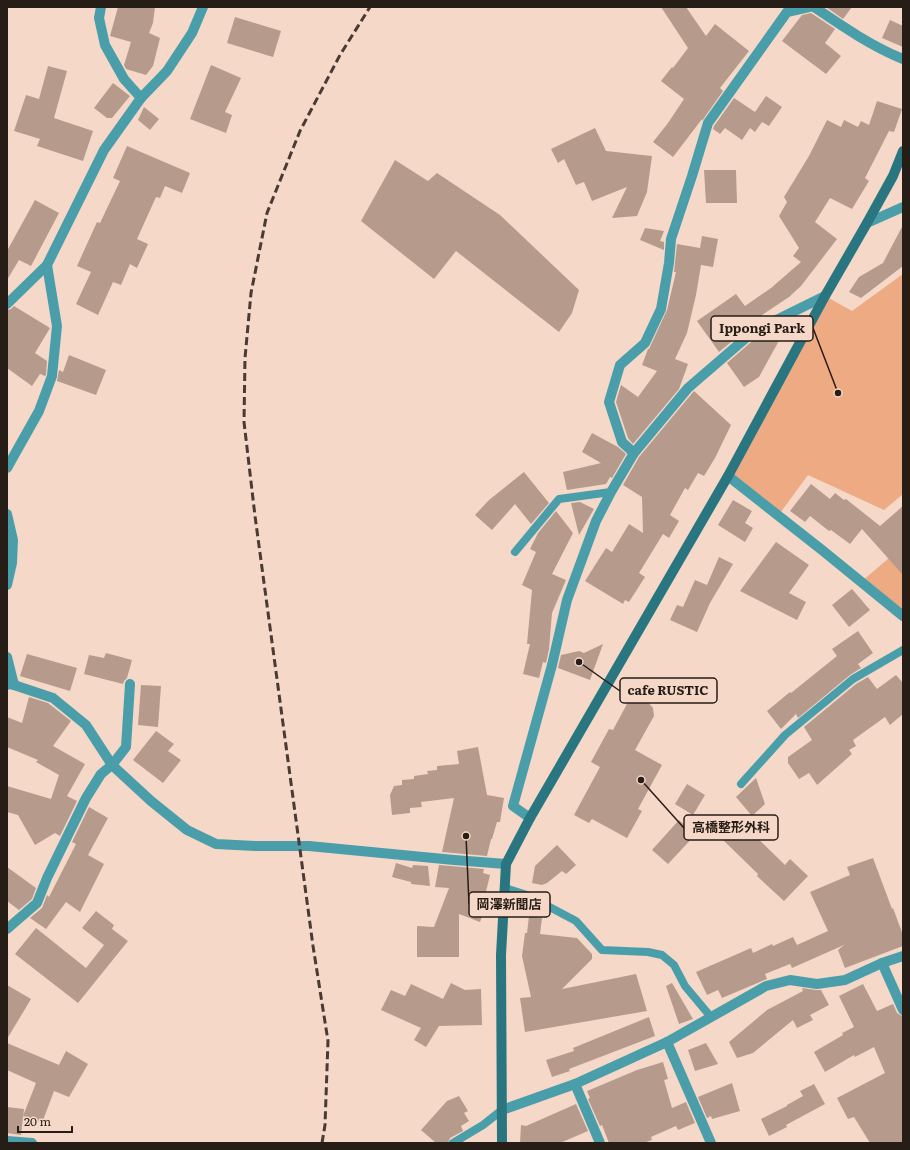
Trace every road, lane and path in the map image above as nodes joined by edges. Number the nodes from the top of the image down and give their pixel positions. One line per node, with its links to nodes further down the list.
1 (101, 7): 6 (street)
2 (203, 7): 6 (street)
3 (809, 7): 13 (street)
4 (814, 7): 5 (street)
5 (903, 59)
6 (141, 98): 10 (street)
7 (903, 151): 9 (street)
8 (903, 207): 9 (street)
9 (867, 223): 11 (street)
10 (47, 265): 12 (street); 14 (street)
11 (824, 296): 13 (street); 15 (street)
12 (7, 304)
13 (634, 453): 16 (street)
14 (7, 468)
15 (728, 476): 20 (street); 27 (street)
16 (611, 492): 18 (lane); 27 (street)
17 (7, 514): 19 (street)
18 (515, 552)
19 (7, 585)
20 (903, 616)
21 (903, 650): 26 (lane)
22 (7, 657): 24 (street)
23 (130, 684): 25 (street)
24 (10, 685): 25 (street)
25 (112, 765): 28 (street); 30 (street)
26 (741, 784)
27 (530, 818): 28 (street)
28 (506, 864): 29 (street)
29 (505, 888): 34 (lane); 37 (street)
30 (7, 929)
31 (903, 956): 32 (street)
32 (882, 963): 33 (street); 34 (street)
33 (903, 1010)
34 (711, 1017): 35 (street)
35 (667, 1042): 36 (street); 43 (street)
36 (575, 1084): 37 (street); 42 (street)
37 (502, 1110): 40 (lane); 41 (street)
38 (7, 1141): 39 (street)
39 (32, 1143)
40 (453, 1143)
41 (502, 1143)
42 (600, 1143)
43 (710, 1143)

